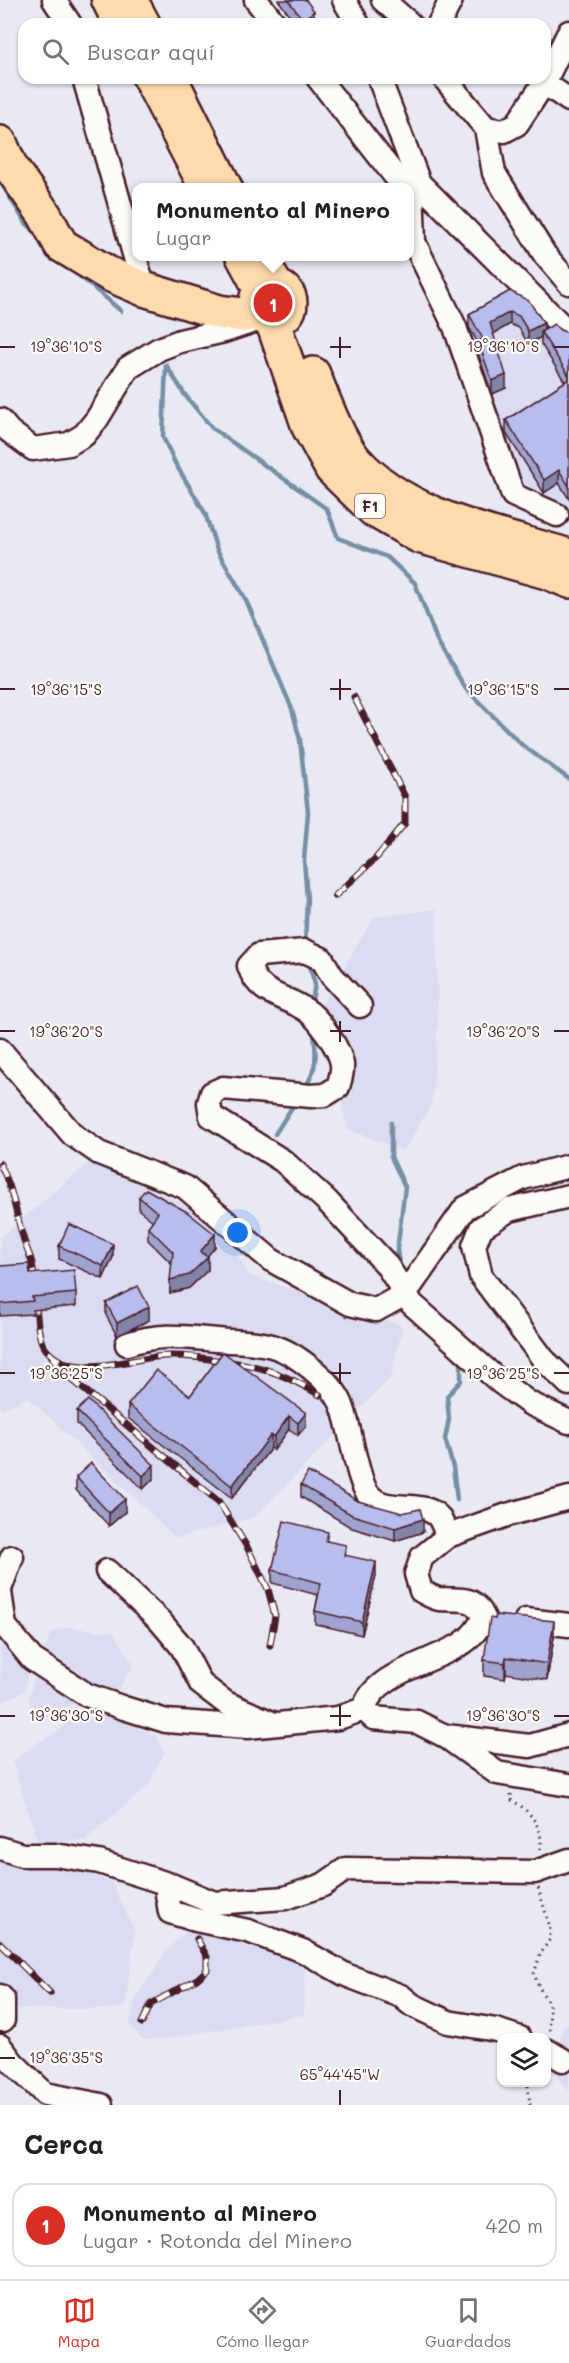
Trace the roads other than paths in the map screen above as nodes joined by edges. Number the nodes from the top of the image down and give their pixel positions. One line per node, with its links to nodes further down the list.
1 (54, 0): 8 (street)
2 (106, 0): 9 (main road)
3 (133, 0): 10 (main road)
4 (256, 0): 11 (street)
5 (345, 0): 12 (street)
6 (382, 0): 13 (street)
7 (451, 0): 14 (street)
8 (66, 18)
9 (115, 18)
10 (143, 18)
11 (270, 18)
12 (355, 18)
13 (403, 18)
14 (442, 18)
15 (569, 32): 16 (street)
16 (551, 69)
17 (86, 84): 32 (street)
18 (150, 84): 28 (main road)
19 (176, 84): 29 (main road)
20 (323, 84): 30 (street)
21 (380, 84): 31 (street)
22 (449, 84): 26 (street)
23 (543, 84): 26 (street)
24 (545, 84): 25 (street)
25 (569, 100)
26 (486, 128): 36 (street)
27 (0, 143): 37 (highway)
28 (201, 183)
29 (226, 183)
30 (413, 183)
31 (416, 184): 39 (street); 41 (street)
32 (132, 247)
33 (136, 261): 37 (street)
34 (243, 261): 38 (main road)
35 (264, 261): 38 (main road)
36 (569, 283)
37 (144, 289): 38 (highway)
38 (270, 307): 40 (street); 42 (highway, F1); 43 (highway, F1)
39 (569, 333)
40 (0, 420)
41 (557, 515)
42 (569, 556)
43 (569, 581)
44 (360, 1006): 48 (street)
45 (0, 1050): 48 (street)
46 (569, 1166): 48 (street)
47 (569, 1196): 50 (street)
48 (405, 1294): 51 (street)
49 (127, 1344): 55 (street)
50 (569, 1384)
51 (569, 1422)
52 (569, 1491): 54 (street)
53 (569, 1498): 54 (street)
54 (546, 1503): 55 (street)
55 (448, 1536): 59 (street)
56 (12, 1557): 58 (street)
57 (107, 1571): 62 (street)
58 (0, 1591): 62 (street)
59 (483, 1616): 60 (street); 61 (street)
60 (569, 1625)
61 (364, 1709): 62 (street); 64 (street)
62 (279, 1726)
63 (569, 1735): 64 (street)
64 (445, 1736): 65 (street)
65 (569, 1785)
66 (0, 1848): 68 (street)
67 (569, 1860): 68 (street)
68 (171, 1885): 71 (street)
69 (0, 1996): 70 (street)
70 (0, 2020)
71 (506, 2033)
72 (0, 2046): 73 (street)
73 (101, 2105)

